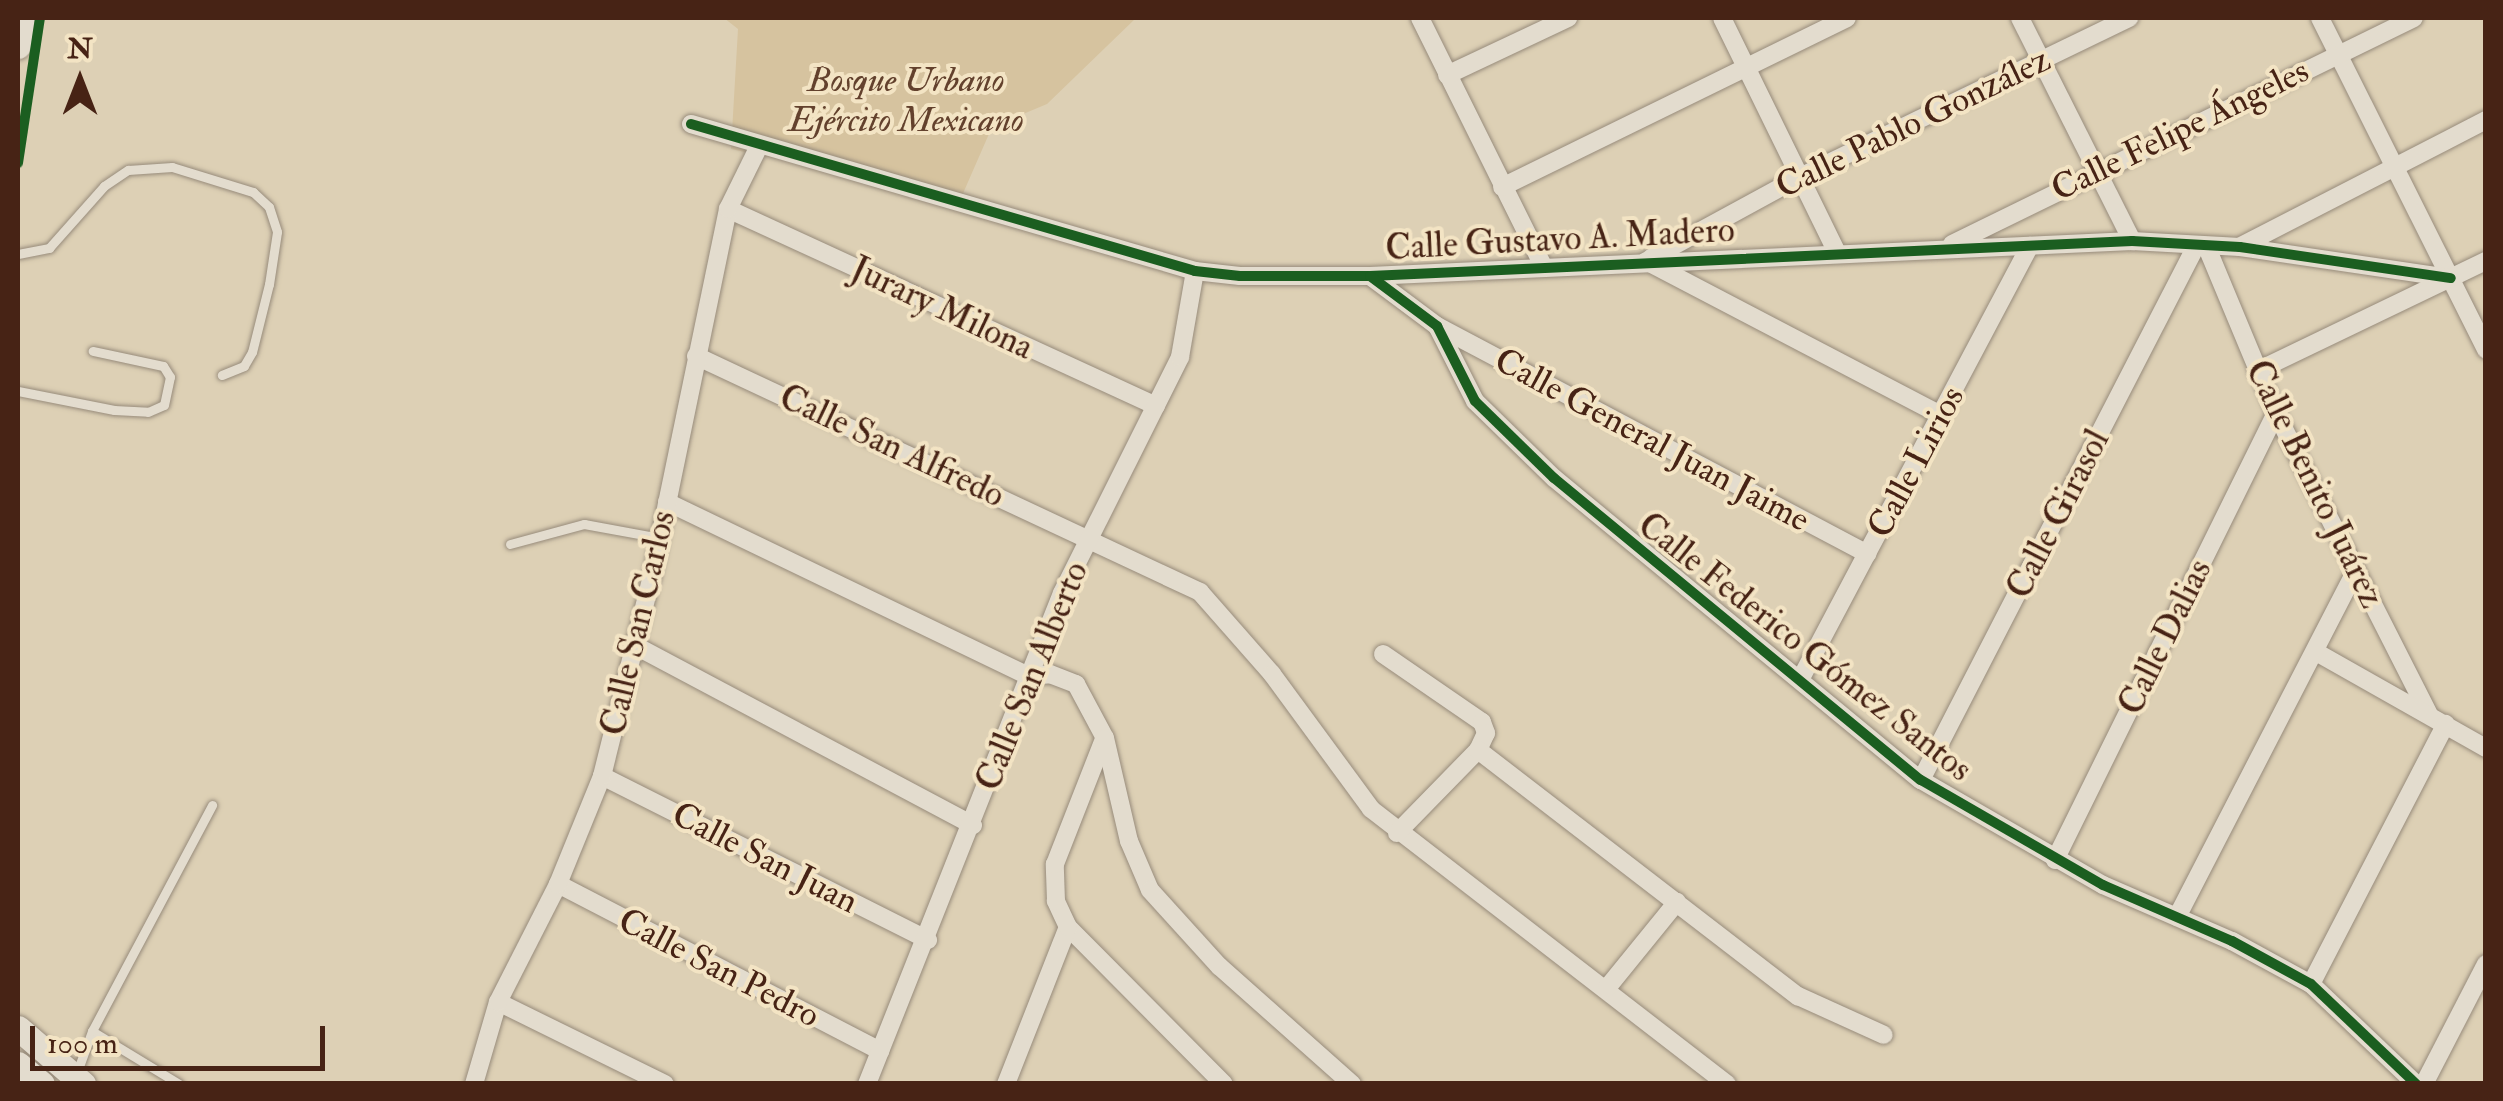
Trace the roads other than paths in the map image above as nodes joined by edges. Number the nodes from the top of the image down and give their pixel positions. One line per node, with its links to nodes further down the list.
1 (23, 18): 10 (main road)
2 (1420, 18): 14 (street)
3 (1568, 18): 14 (street)
4 (1722, 18): 13 (street)
5 (1847, 18): 13 (street)
6 (2020, 18): 12 (street)
7 (2129, 18): 12 (street, Calle Pablo González)
8 (2320, 18): 11 (street)
9 (2414, 18): 11 (street, Calle Felipe Ángeles)
10 (18, 46)
11 (2338, 52): 18 (street); 19 (street, Calle Felipe Ángeles)
12 (2042, 60): 19 (street); 20 (street, Calle Pablo González)
13 (1747, 68): 20 (street); 21 (street)
14 (1447, 75): 21 (street)
15 (2486, 120): 18 (street)
16 (691, 124): 17 (street, Calle Gustavo A. Madero)
17 (758, 148): 22 (street, Calle San Carlos); 33 (street, Calle Gustavo A. Madero)
18 (2393, 163): 26 (street); 35 (street)
19 (2094, 172): 23 (street); 24 (street, Calle Felipe Ángeles)
20 (1798, 178): 28 (street); 30 (street, Calle Pablo González)
21 (1502, 187): 32 (street)
22 (728, 209): 39 (street, Calle San Carlos); 43 (street, Jurary Milona)
23 (2132, 242): 25 (street, Calle Gustavo A. Madero); 27 (street, Calle Gustavo A. Madero)
24 (1948, 246): 25 (street, Calle Gustavo A. Madero); 28 (street, Calle Gustavo A. Madero)
25 (2030, 246): 45 (street, Calle Lirios)
26 (2240, 247): 27 (street, Calle Gustavo A. Madero); 35 (street, Calle Gustavo A. Madero)
27 (2201, 249): 40 (street, Calle Benito Juárez); 62 (street, Calle Girasol)
28 (1837, 253): 30 (street, Calle Gustavo A. Madero)
29 (18, 254): 41 (lane)
30 (1646, 261): 32 (street, Calle Gustavo A. Madero); 45 (street)
31 (2486, 262): 35 (street)
32 (1542, 264): 34 (street, Calle Gustavo A. Madero)
33 (1194, 272): 34 (street, Calle Gustavo A. Madero); 43 (street, Calle San Alberto)
34 (1370, 276): 36 (street)
35 (2451, 278): 37 (street); 40 (street)
36 (1437, 326): 50 (street, Calle General Juan Jaime); 56 (street, Calle Federico Gómez Santos)
37 (2486, 350)
38 (93, 351): 42 (lane)
39 (696, 356): 46 (street, Calle San Carlos); 47 (street, Calle San Alfredo)
40 (2257, 371): 44 (street, Calle Benito Juárez)
41 (222, 375)
42 (18, 391)
43 (1156, 406): 47 (street, Calle San Alberto)
44 (2276, 414): 51 (street, Calle Benito Juárez); 66 (street, Calle Dalias)
45 (1940, 415): 50 (street, Calle Lirios)
46 (667, 502): 48 (street, Calle San Carlos); 55 (street)
47 (1089, 536): 55 (street, Calle San Alberto); 65 (street, Calle San Alfredo)
48 (660, 538): 49 (lane); 52 (street, Calle San Carlos)
49 (510, 544)
50 (1867, 554): 56 (street, Calle Lirios)
51 (2356, 570): 53 (street); 57 (street, Calle Benito Juárez)
52 (634, 645): 61 (street, Calle San Carlos); 64 (street)
53 (2316, 652): 57 (street); 69 (street)
54 (1383, 654): 60 (street)
55 (1030, 676): 58 (street); 64 (street, Calle San Alberto)
56 (1801, 678): 62 (street, Calle Federico Gómez Santos)
57 (2438, 719): 59 (street); 73 (street)
58 (1104, 738): 70 (street); 89 (street)
59 (2486, 748)
60 (1478, 750): 65 (street); 68 (street)
61 (602, 776): 67 (street, Calle San Carlos); 71 (street, Calle San Juan)
62 (1921, 780): 66 (street, Calle Federico Gómez Santos)
63 (212, 805): 77 (lane)
64 (973, 825): 71 (street, Calle San Alberto)
65 (1397, 833): 74 (street, Calle San Alfredo)
66 (2055, 860): 69 (street, Calle Federico Gómez Santos)
67 (558, 884): 75 (street, Calle San Carlos); 79 (street, Calle San Pedro)
68 (1676, 902): 74 (street); 78 (street)
69 (2177, 918): 73 (street, Calle Federico Gómez Santos)
70 (1068, 928): 87 (street); 88 (street)
71 (928, 940): 79 (street, Calle San Alberto)
72 (2486, 964): 92 (street)
73 (2310, 984): 91 (street, Calle Federico Gómez Santos)
74 (1607, 988): 90 (street, Calle San Alfredo)
75 (498, 1002): 84 (street, Calle San Carlos); 85 (street)
76 (18, 1028): 81 (main road)
77 (92, 1032): 81 (lane); 83 (lane)
78 (1884, 1035)
79 (880, 1051): 86 (street, Calle San Alberto)
80 (18, 1064): 82 (main road)
81 (77, 1081)
82 (42, 1084)
83 (179, 1084)
84 (474, 1084)
85 (665, 1084)
86 (867, 1084)
87 (1006, 1084)
88 (1224, 1084)
89 (1352, 1084)
90 (1727, 1084)
91 (2416, 1084)
92 (2424, 1084)

